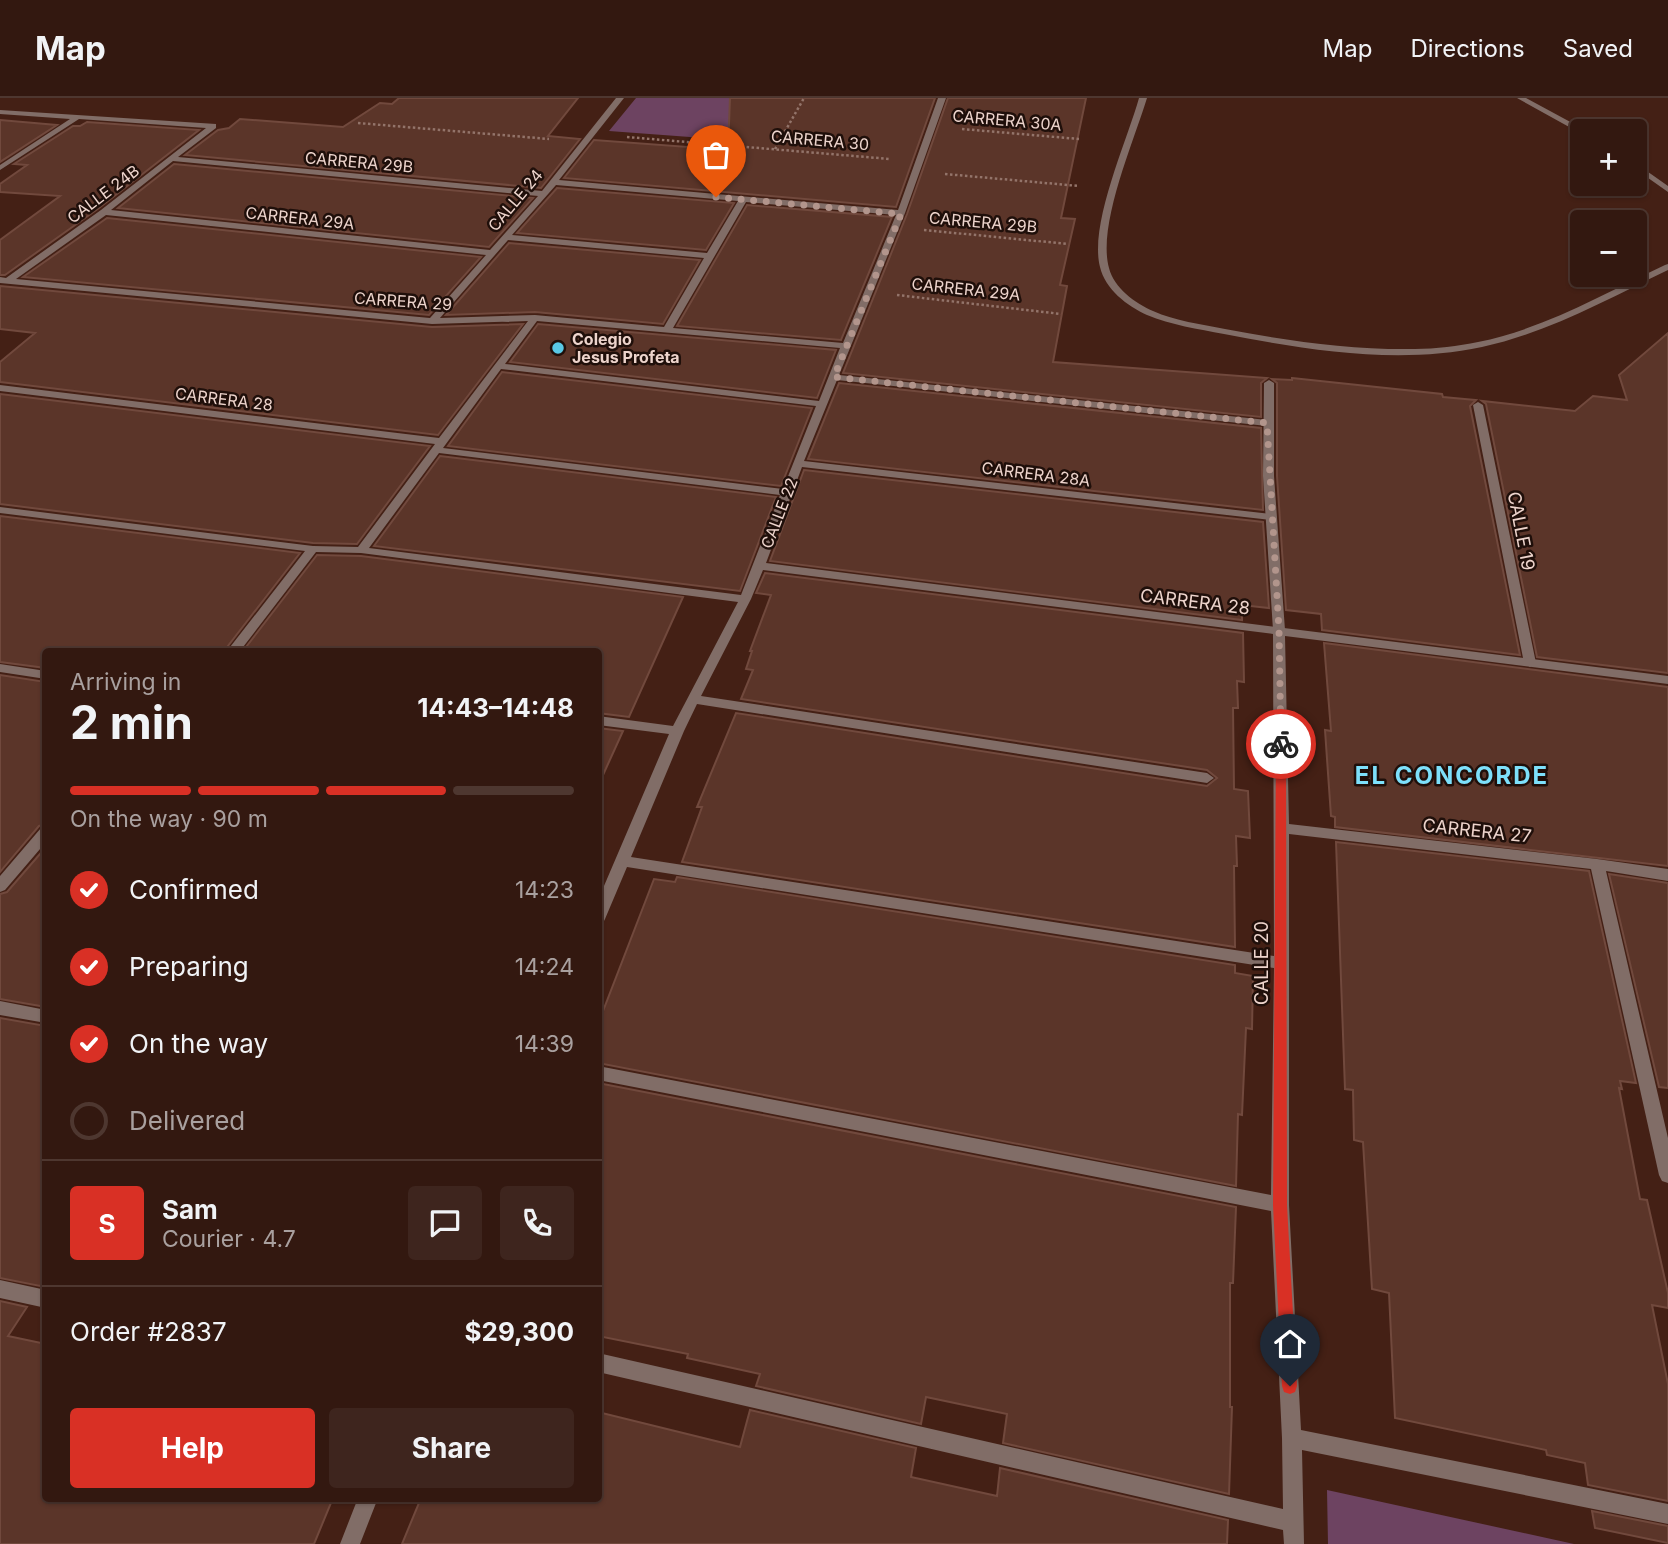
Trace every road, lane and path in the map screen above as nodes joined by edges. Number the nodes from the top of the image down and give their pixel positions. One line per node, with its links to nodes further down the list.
1 (620, 98): 11 (street, CALLE 24)
2 (804, 98): 14 (path)
3 (942, 98): 10 (street, CALLE 22)
4 (1143, 98): 31 (street)
5 (1521, 98): 9 (street)
6 (0, 111): 7 (street)
7 (78, 117): 15 (street, CALLE 24B); 17 (street)
8 (358, 124): 13 (path)
9 (1570, 124)
10 (933, 126): 12 (path, CARRERA 30A); 16 (street, CALLE 22)
11 (591, 134): 13 (street, CALLE 24); 14 (path, CARRERA 30)
12 (1079, 139)
13 (585, 142): 19 (street, CALLE 24)
14 (775, 149): 16 (path, CARRERA 30)
15 (171, 159): 22 (street, CARRERA 29B); 24 (street, CALLE 24B)
16 (918, 167): 20 (path, CARRERA 30); 25 (street, CALLE 22)
17 (0, 168)
18 (1647, 174): 21 (street)
19 (553, 182): 22 (street, CALLE 24); 23 (street)
20 (1079, 186)
21 (1668, 190)
22 (544, 194): 27 (street, CALLE 24)
23 (743, 199): 25 (street); 30 (street)
24 (104, 212): 29 (street, CARRERA 29A); 32 (street, CALLE 24B)
25 (901, 214): 26 (street, CALLE 22)
26 (895, 228): 28 (path, CARRERA 29B); 33 (street, CALLE 22)
27 (507, 237): 29 (street, CALLE 24); 30 (street)
28 (1068, 244)
29 (493, 253): 36 (street, CALLE 24)
30 (709, 256): 37 (street)
31 (1668, 267)
32 (4, 281): 36 (street, CARRERA 29)
33 (869, 292): 34 (path, CARRERA 29A); 38 (street, CALLE 22)
34 (1061, 314)
35 (535, 318): 36 (street, CARRERA 29); 37 (street, CARRERA 29); 39 (street)
36 (432, 321)
37 (667, 330): 38 (street, CARRERA 29)
38 (846, 346): 40 (street, CALLE 22)
39 (498, 366): 43 (street); 46 (street)
40 (834, 377): 43 (street, CALLE 22); 45 (street)
41 (1269, 383): 45 (street, CALLE 20)
42 (0, 388): 46 (street, CARRERA 28)
43 (823, 404): 47 (street, CALLE 22)
44 (1478, 405): 57 (street, CALLE 19)
45 (1267, 423): 50 (street, CALLE 20)
46 (440, 446): 48 (street, CARRERA 28); 52 (street)
47 (798, 463): 48 (street, CALLE 22); 50 (street, CARRERA 28A)
48 (787, 493): 53 (street, CALLE 22)
49 (0, 510): 51 (street)
50 (1271, 517): 55 (street, CALLE 20)
51 (313, 548): 52 (street); 56 (street)
52 (361, 551): 54 (street)
53 (760, 566): 54 (street, CALLE 22); 55 (street, CARRERA 28)
54 (745, 599): 61 (street, CALLE 22)
55 (1279, 630): 57 (street, CARRERA 28); 65 (street, CALLE 20)
56 (235, 648)
57 (1530, 663): 60 (street, CARRERA 28)
58 (0, 668): 59 (street)
59 (42, 674)
60 (1668, 680)
61 (693, 699): 63 (street, CALLE 22); 64 (street)
62 (602, 721): 63 (street)
63 (677, 732): 67 (street, CALLE 22)
64 (1207, 778)
65 (1282, 828): 68 (street, CARRERA 27); 72 (street, CALLE 20)
66 (42, 837): 70 (street)
67 (621, 861): 71 (street, CALLE 22); 72 (street)
68 (1597, 864): 69 (street, CARRERA 27); 76 (street)
69 (1668, 875)
70 (1, 884)
71 (605, 887)
72 (1281, 963): 77 (street, CALLE 20)
73 (0, 1008): 74 (street)
74 (42, 1016)
75 (602, 1074): 77 (street)
76 (1668, 1175)
77 (1280, 1205): 81 (street, CALLE 20)
78 (0, 1289): 79 (street)
79 (42, 1298)
80 (602, 1363): 84 (street)
81 (1292, 1438): 83 (street); 84 (street, CALLE 20)
82 (367, 1502): 85 (street)
83 (1668, 1514)
84 (1293, 1522): 86 (street, CALLE 20)
85 (350, 1544)
86 (1294, 1544)

